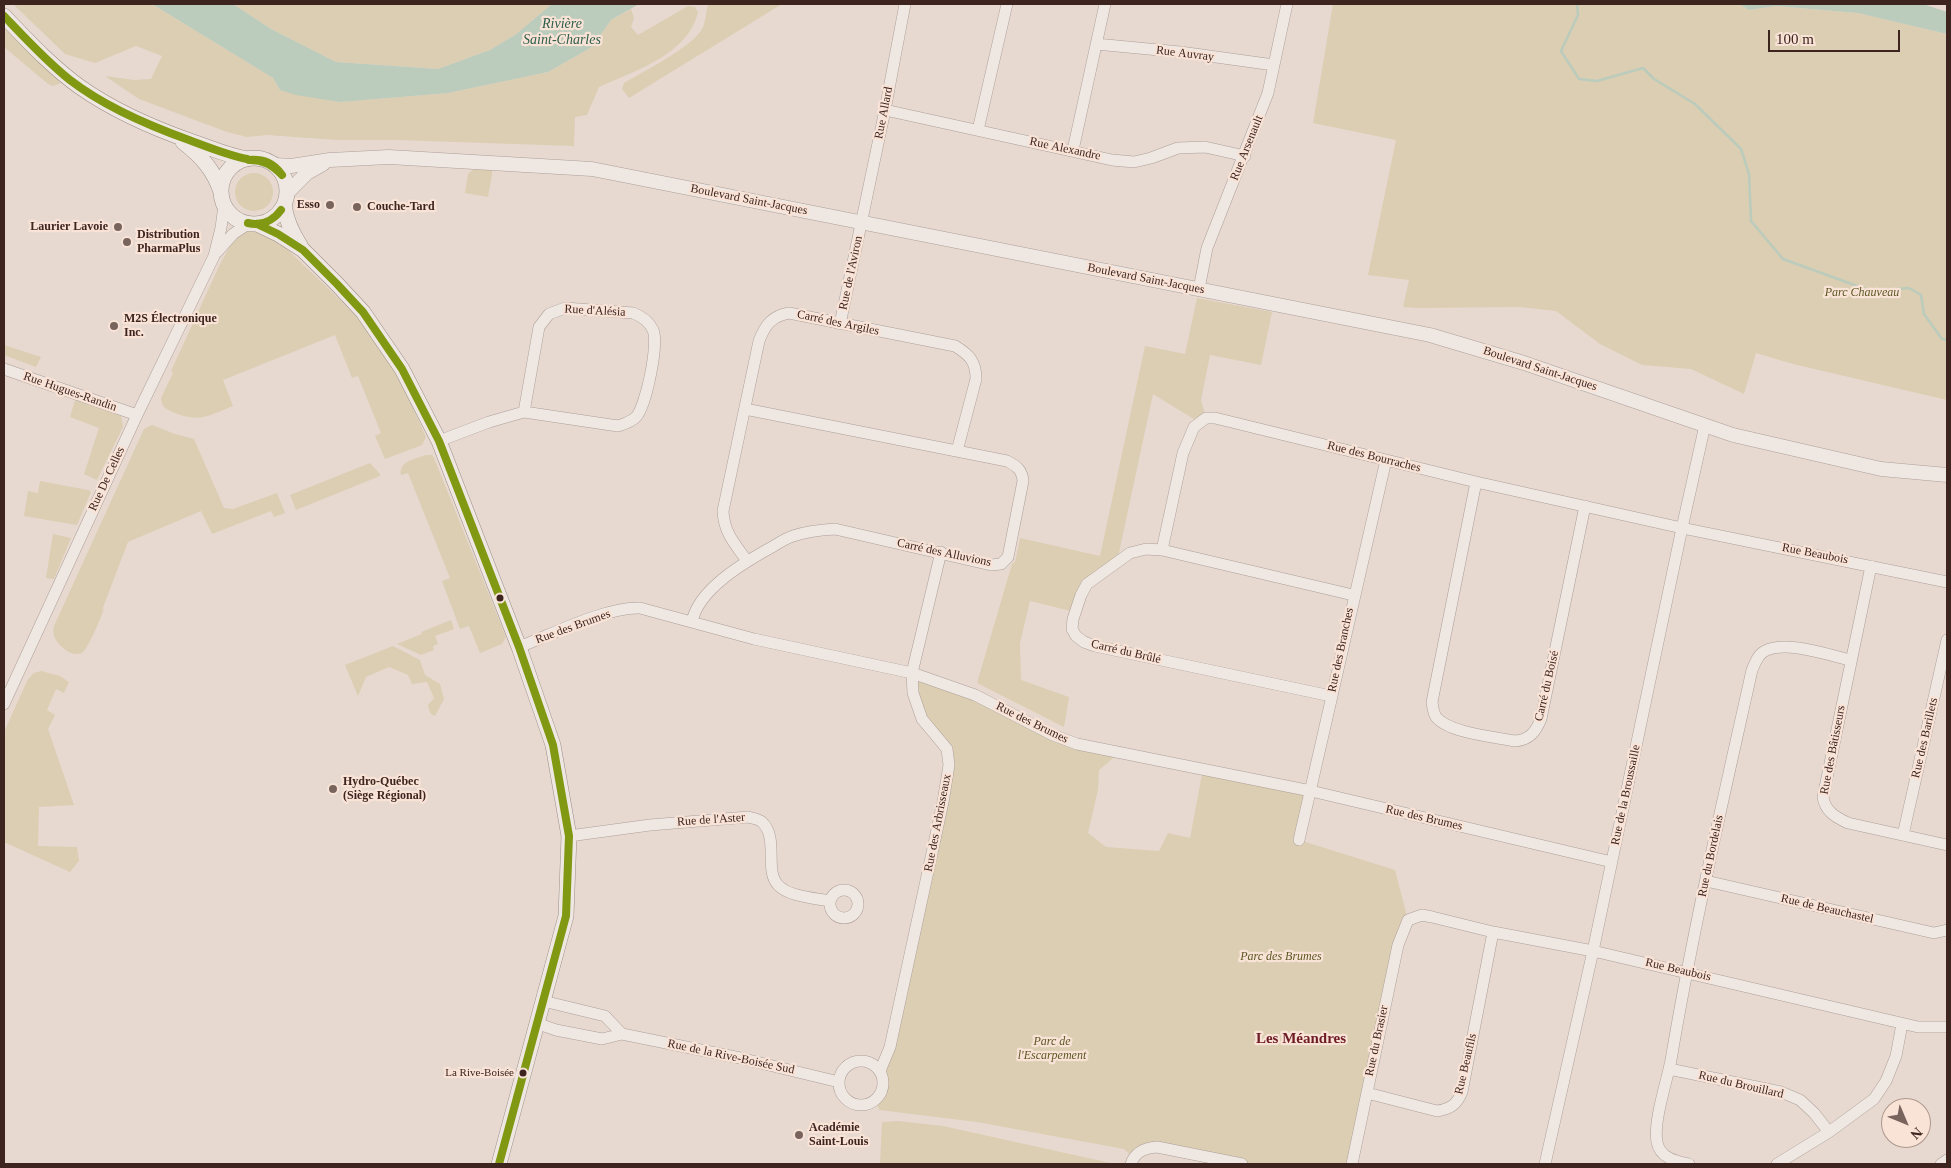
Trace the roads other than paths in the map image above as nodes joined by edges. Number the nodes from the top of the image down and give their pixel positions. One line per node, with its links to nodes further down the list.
1 (905, 4): 8 (street, Rue Allard)
2 (1007, 4): 9 (street)
3 (1105, 4): 6 (street)
4 (1286, 4): 7 (street, Rue Arsenault)
5 (4, 16): 10 (main road)
6 (1096, 44): 7 (street, Rue Auvray); 11 (street)
7 (1274, 65): 12 (street, Rue Arsenault)
8 (886, 110): 9 (street, Rue Alexandre); 18 (street, Rue Allard)
9 (978, 130): 11 (street, Rue Alexandre)
10 (171, 134): 13 (main road); 16 (main road)
11 (1073, 150): 12 (street, Rue Alexandre)
12 (1245, 156): 22 (street, Rue Arsenault)
13 (247, 159): 15 (main road); 16 (main road)
14 (330, 160): 15 (street, Boulevard Saint-Jacques); 17 (street, Boulevard Saint-Jacques); 18 (street, Boulevard Saint-Jacques)
15 (274, 165): 17 (main road)
16 (223, 199): 19 (main road); 21 (street, Rue De Celles)
17 (286, 199): 19 (main road); 20 (main road)
18 (862, 222): 22 (street, Boulevard Saint-Jacques); 23 (street, Rue de l'Aviron)
19 (252, 224): 20 (main road); 21 (street, Rue De Celles)
20 (303, 250): 29 (main road)
21 (214, 256): 27 (street, Rue De Celles)
22 (1199, 289): 28 (street, Boulevard Saint-Jacques)
23 (840, 324): 25 (street, Carré des Argiles); 30 (street, Carré des Argiles)
24 (4, 369): 27 (street, Rue Hugues-Randin)
25 (745, 409): 30 (street, Carré des Alluvions); 38 (street, Carré des Argiles)
26 (524, 412): 26 (street, Rue d'Alésia); 29 (street, Rue d'Alésia)
27 (137, 415): 48 (street, Rue De Celles)
28 (1705, 425): 32 (street, Boulevard Saint-Jacques); 35 (street, Rue de la Broussaille)
29 (439, 441): 44 (main road)
30 (956, 451): 37 (street, Carré des Alluvions)
31 (1386, 460): 33 (street, Rue des Bourraches); 36 (street, Rue des Bourraches); 41 (street, Rue des Branches)
32 (1947, 475)
33 (1476, 482): 34 (street, Rue des Bourraches); 34 (street, Carré du Boisé)
34 (1585, 506): 35 (street, Rue des Bourraches)
35 (1682, 528): 39 (street, Rue Beaubois); 54 (street, Rue de la Broussaille)
36 (1162, 550): 41 (street, Carré du Brûlé); 47 (street, Carré du Brûlé)
37 (941, 552): 38 (street, Carré des Alluvions); 46 (street, Rue des Arbrisseaux)
38 (748, 561): 42 (street, Carré des Alluvions)
39 (1871, 566): 40 (street, Rue Beaubois); 45 (street, Rue des Bâtisseurs)
40 (1947, 582)
41 (1353, 595): 47 (street, Rue des Branches)
42 (692, 622): 44 (street, Rue des Brumes); 46 (street, Rue des Brumes)
43 (1947, 640): 50 (street, Rue des Barillets)
44 (519, 646): 51 (main road)
45 (1850, 660): 50 (street, Rue des Bâtisseurs); 55 (street, Rue du Bordelais)
46 (912, 673): 49 (street, Rue des Brumes); 68 (street, Rue des Arbrisseaux)
47 (1331, 696): 49 (street, Rue des Branches)
48 (4, 704)
49 (1311, 791): 52 (street, Rue des Branches); 54 (street, Rue des Brumes)
50 (1903, 835): 53 (street, Rue des Bâtisseurs)
51 (569, 836): 56 (street, Rue de l'Aster); 62 (main road)
52 (1299, 840)
53 (1947, 845)
54 (1612, 862): 60 (street, Rue de la Broussaille)
55 (1706, 881): 58 (street, Rue de Beauchastel); 61 (street, Rue du Bordelais)
56 (830, 901)
57 (1408, 920): 59 (street, Rue Beaubois); 70 (street, Rue du Brasier)
58 (1947, 930)
59 (1493, 932): 60 (street, Rue Beaubois); 70 (street, Rue Beaufils)
60 (1593, 951): 61 (street, Rue Beaubois); 77 (street, Rue de la Broussaille)
61 (1686, 972): 64 (street, Rue Beaubois); 67 (street, Rue du Bordelais)
62 (543, 1001): 63 (main road); 66 (street)
63 (536, 1024): 66 (street, Rue de la Rive-Boisée Sud); 73 (main road)
64 (1902, 1024): 65 (street, Rue Beaubois); 71 (street)
65 (1947, 1027)
66 (622, 1034): 69 (street, Rue de la Rive-Boisée Sud)
67 (1669, 1068): 71 (street, Rue du Brouillard); 78 (street, Rue du Bordelais)
68 (880, 1071): 69 (street); 69 (street)
69 (839, 1082)
70 (1367, 1093): 76 (street, Rue du Brasier)
71 (1829, 1132): 79 (street)
72 (1947, 1160): 80 (street)
73 (499, 1164)
74 (1130, 1164): 75 (street)
75 (1240, 1164)
76 (1352, 1164)
77 (1545, 1164)
78 (1689, 1164)
79 (1777, 1164)
80 (1941, 1164)

